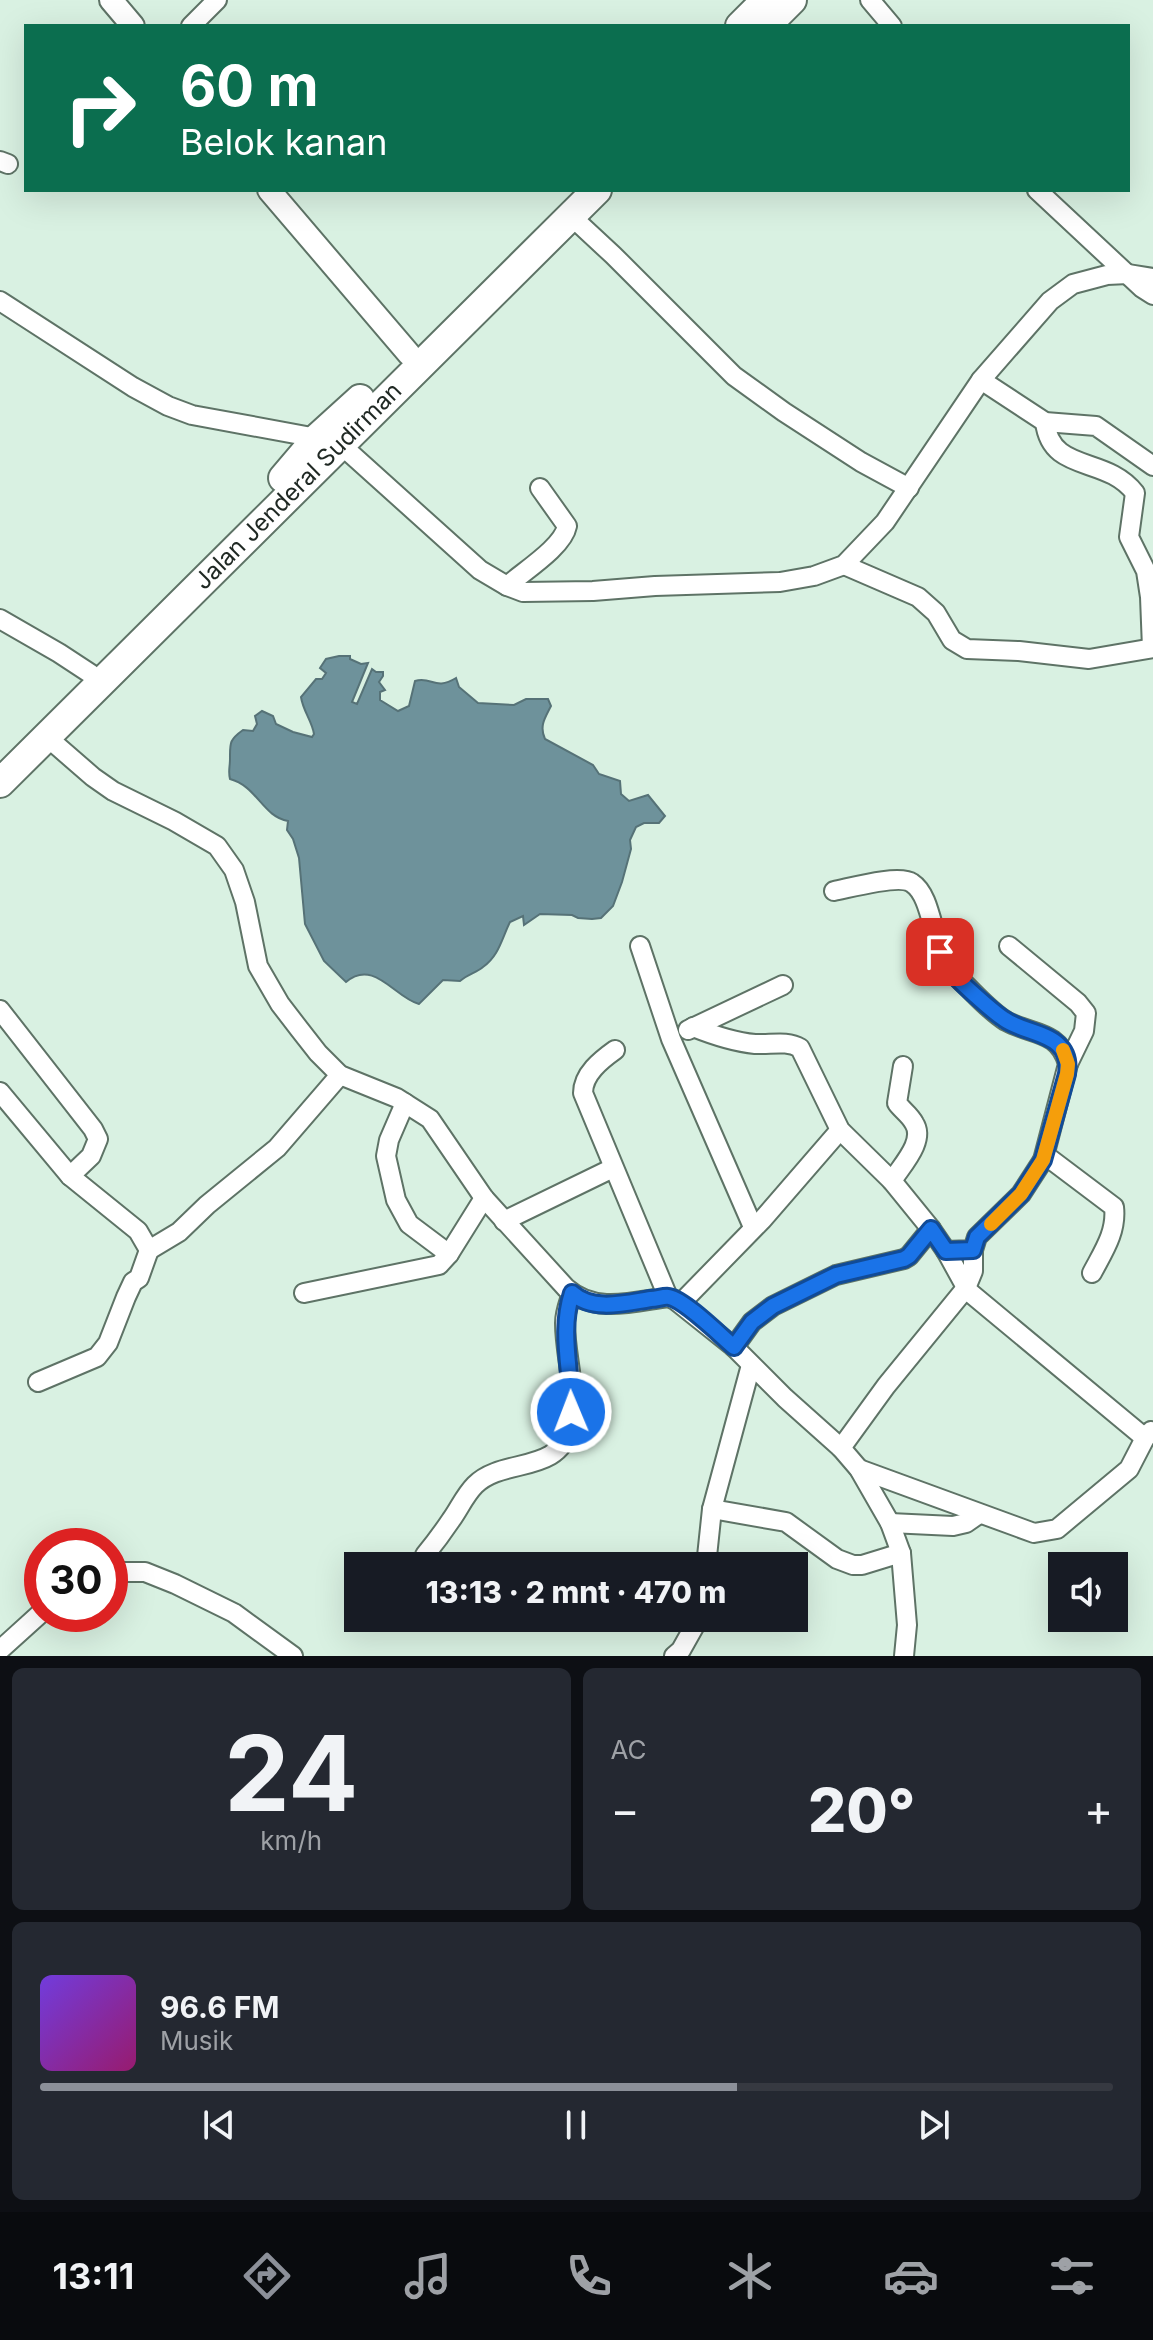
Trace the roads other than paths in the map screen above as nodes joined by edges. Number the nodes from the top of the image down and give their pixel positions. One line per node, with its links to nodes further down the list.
1 (111, 0): 5 (street)
2 (217, 0): 6 (street)
3 (870, 0): 8 (street)
4 (778, 13): 7 (highway)
5 (131, 24)
6 (193, 24)
7 (746, 24)
8 (890, 24)
9 (271, 192): 17 (street)
10 (593, 192): 12 (highway, Jalan Jenderal Sudirman)
11 (1039, 192): 13 (street)
12 (572, 203): 17 (highway, Jalan Jenderal Sudirman); 20 (highway, Jalan Jenderal Sudirman); 23 (street)
13 (1128, 274): 14 (street); 15 (street); 18 (street)
14 (1153, 278)
15 (1153, 295)
16 (0, 301): 20 (street)
17 (409, 354): 20 (highway, Jalan Jenderal Sudirman)
18 (981, 380): 19 (street); 23 (street)
19 (1045, 422): 21 (street); 24 (street)
20 (328, 441): 25 (highway, Jalan Jenderal Sudirman); 27 (street)
21 (1153, 466)
22 (540, 488): 27 (street)
23 (909, 488): 26 (street)
24 (1144, 492): 29 (street)
25 (269, 504): 30 (highway, Jalan Jenderal Sudirman); 31 (highway, Jalan Jenderal Sudirman)
26 (844, 565): 27 (street); 29 (street)
27 (507, 586)
28 (0, 619): 30 (street)
29 (1152, 648)
30 (91, 674): 32 (highway, Jalan Jenderal Sudirman)
31 (47, 737): 33 (highway, Jalan Jenderal Sudirman); 44 (street)
32 (0, 761)
33 (0, 783)
34 (834, 891): 42 (street)
35 (640, 946): 40 (street)
36 (1009, 946): 42 (street)
37 (783, 985): 39 (street)
38 (0, 1010): 50 (street)
39 (693, 1027): 40 (street); 47 (street)
40 (671, 1039): 54 (street)
41 (615, 1050): 49 (street)
42 (1068, 1064): 48 (street)
43 (903, 1066): 51 (street)
44 (340, 1075): 46 (street); 56 (street)
45 (0, 1092): 50 (street)
46 (405, 1103): 52 (street); 59 (street)
47 (840, 1130): 51 (street); 54 (street)
48 (1043, 1160): 57 (street); 60 (street)
49 (613, 1168): 53 (street); 64 (street)
50 (70, 1176): 56 (street)
51 (892, 1181): 55 (street)
52 (484, 1198): 53 (street); 59 (street)
53 (504, 1221): 63 (street)
54 (753, 1227): 64 (street)
55 (931, 1229): 58 (street); 65 (street)
56 (149, 1250): 67 (street)
57 (973, 1250): 58 (street); 61 (street)
58 (946, 1251): 61 (street)
59 (449, 1254): 62 (street)
60 (1092, 1273)
61 (966, 1288): 68 (street); 69 (street)
62 (304, 1293)
63 (572, 1293): 64 (street); 74 (street)
64 (674, 1300): 65 (street)
65 (734, 1347): 66 (street)
66 (751, 1365): 69 (street); 71 (street)
67 (38, 1382)
68 (1149, 1433): 72 (street)
69 (841, 1448): 70 (street)
70 (859, 1469): 72 (street); 73 (street)
71 (712, 1509): 75 (street); 76 (street)
72 (979, 1514): 73 (street)
73 (890, 1523): 76 (street)
74 (427, 1552)
75 (707, 1552)
76 (901, 1553): 83 (street)
77 (128, 1572): 81 (street)
78 (24, 1628): 80 (street)
79 (691, 1632): 82 (street)
80 (0, 1650)
81 (293, 1656)
82 (674, 1656)
83 (904, 1656)

